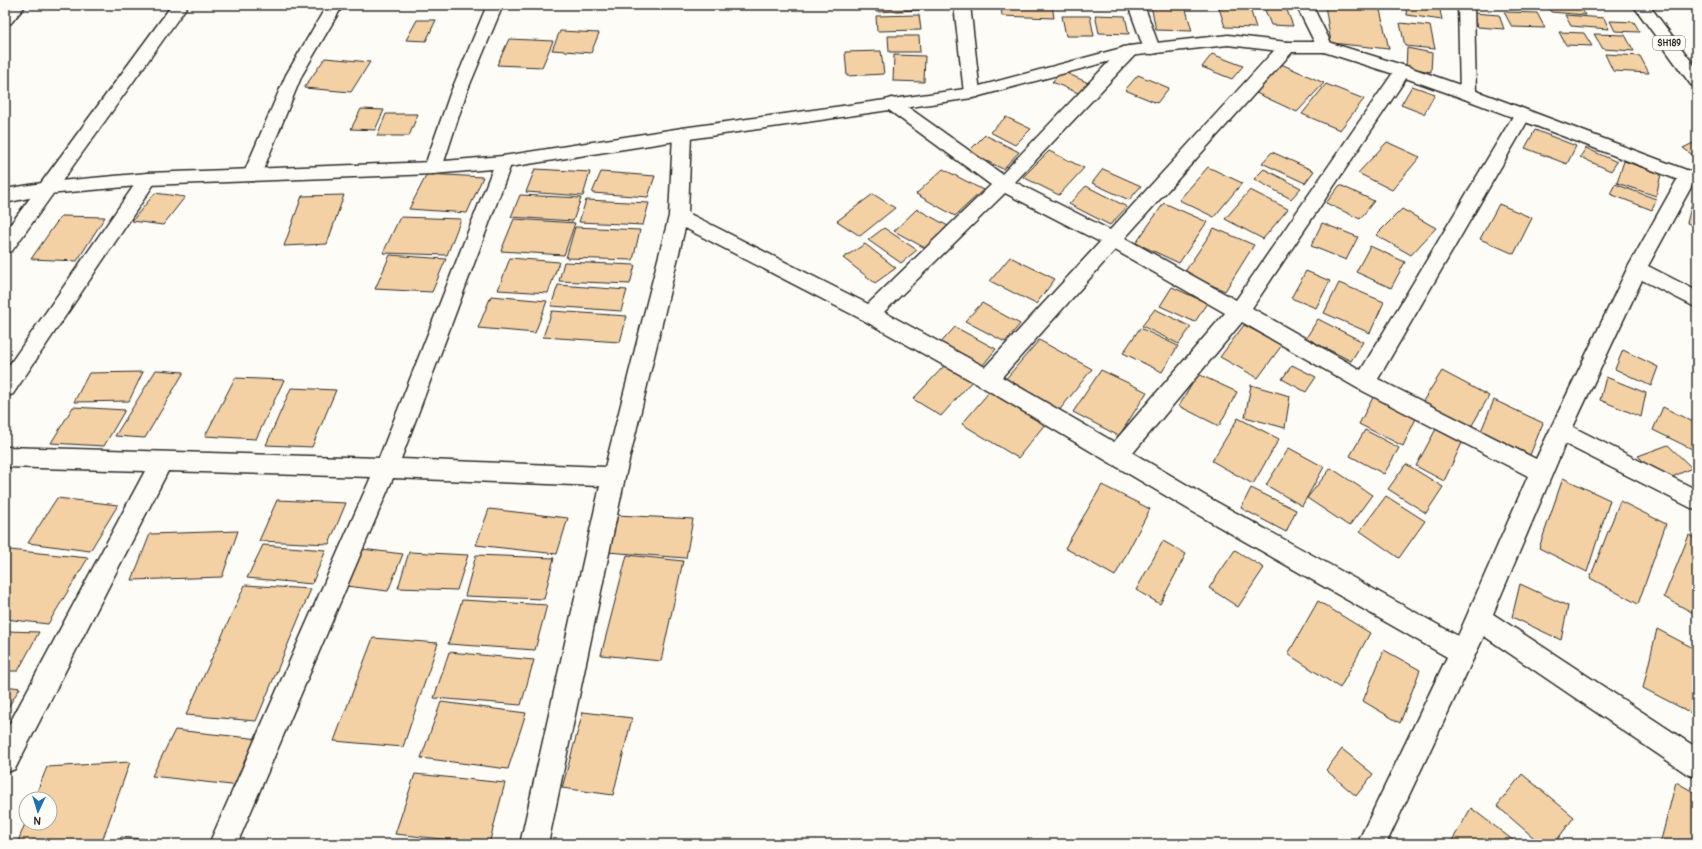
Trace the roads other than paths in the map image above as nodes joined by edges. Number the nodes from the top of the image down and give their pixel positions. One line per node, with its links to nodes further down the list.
1 (18, 5): 10 (street)
2 (180, 5): 28 (street)
3 (335, 5): 24 (street)
4 (495, 5): 23 (street)
5 (962, 5): 17 (street)
6 (1136, 5): 13 (street)
7 (1304, 5): 12 (street)
8 (1466, 5): 18 (street)
9 (1641, 5): 16 (street, SH189)
10 (5, 20)
11 (1287, 47): 12 (street); 13 (street); 31 (street)
12 (1325, 47): 15 (street)
13 (1152, 48): 14 (street)
14 (1129, 51): 17 (street); 27 (street)
15 (1404, 71): 18 (street); 35 (street)
16 (1696, 78)
17 (972, 93): 19 (street)
18 (1468, 94): 20 (street)
19 (892, 104): 21 (street); 27 (street)
20 (1522, 115): 26 (street); 38 (street)
21 (682, 134): 22 (street); 30 (street)
22 (504, 162): 23 (street); 44 (street)
23 (433, 168): 24 (street)
24 (252, 175): 25 (street)
25 (148, 179): 28 (street); 39 (street)
26 (1692, 180): 33 (street)
27 (1003, 184): 31 (street); 36 (street)
28 (48, 188): 29 (street); 32 (street)
29 (5, 196)
30 (678, 216): 36 (street); 46 (street)
31 (1113, 240): 35 (street); 37 (street)
32 (5, 246)
33 (1637, 269): 34 (street); 40 (street)
34 (1697, 300)
35 (1239, 311): 38 (street); 41 (street)
36 (870, 314): 37 (street)
37 (987, 380): 41 (street)
38 (1365, 382): 45 (street)
39 (5, 388)
40 (1561, 431): 45 (street); 47 (street)
41 (1118, 455): 49 (street)
42 (5, 457): 43 (street)
43 (161, 462): 44 (street); 50 (street)
44 (386, 468): 46 (street); 52 (street)
45 (1542, 472): 48 (street)
46 (614, 477): 53 (street)
47 (1697, 501)
48 (1479, 619): 49 (street); 51 (street)
49 (1462, 652): 54 (street)
50 (5, 759)
51 (1697, 764)
52 (222, 844)
53 (534, 844)
54 (1371, 844)

